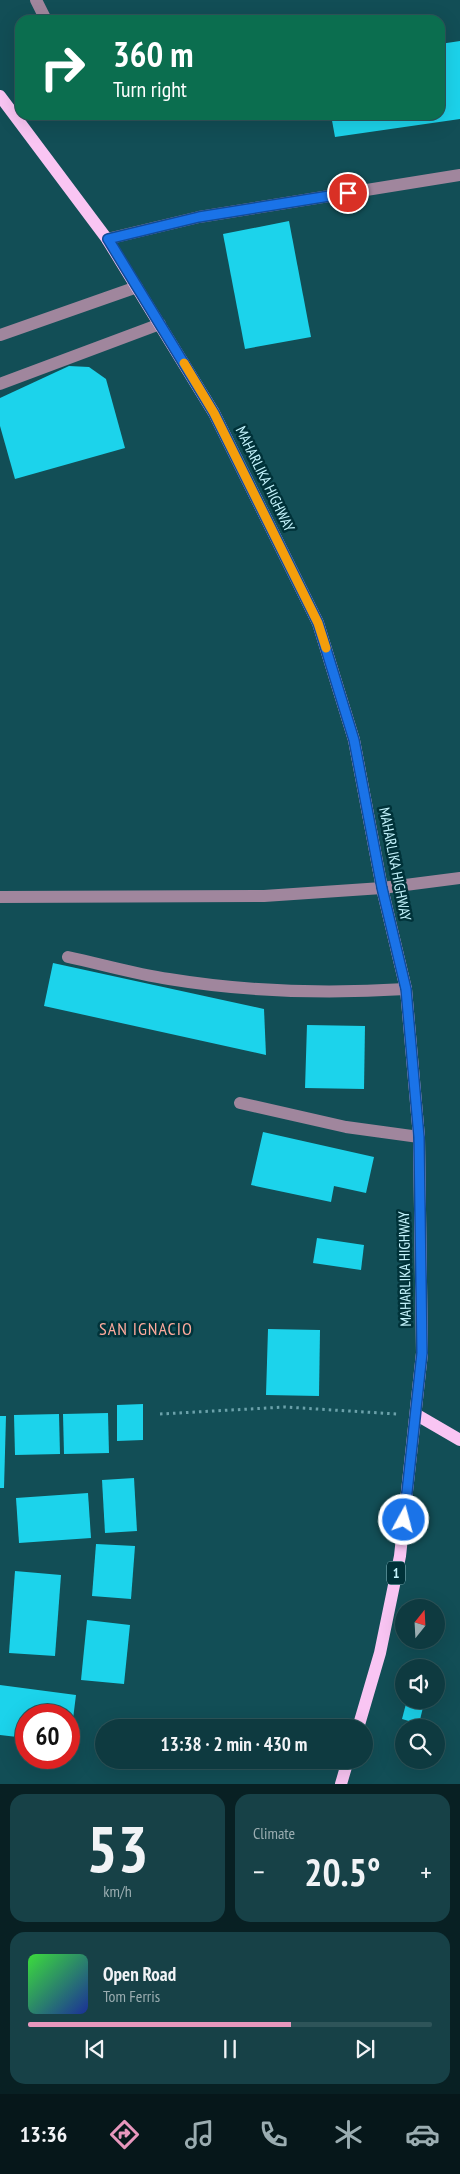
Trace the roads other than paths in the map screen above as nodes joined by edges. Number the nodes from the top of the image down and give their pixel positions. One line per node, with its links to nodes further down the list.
1 (36, 0): 2 (street)
2 (44, 15)
3 (0, 96): 4 (main road, MAHARLIKA HIGHWAY / 1)
4 (15, 116)
5 (18, 120): 7 (main road, MAHARLIKA HIGHWAY / 1)
6 (460, 175): 7 (street)
7 (108, 239): 8 (main road, MAHARLIKA HIGHWAY / 1)
8 (137, 287): 9 (main road, MAHARLIKA HIGHWAY / 1); 10 (street)
9 (160, 324): 11 (street); 13 (main road, MAHARLIKA HIGHWAY / 1)
10 (0, 335)
11 (0, 384)
12 (460, 878): 13 (street)
13 (382, 888): 14 (street); 16 (main road, MAHARLIKA HIGHWAY / 1)
14 (0, 897)
15 (68, 956): 16 (street)
16 (406, 989): 18 (main road, MAHARLIKA HIGHWAY / 1)
17 (240, 1102): 18 (street)
18 (419, 1137): 19 (main road, MAHARLIKA HIGHWAY / 1)
19 (417, 1415): 20 (main road); 21 (main road, MAHARLIKA HIGHWAY / 1)
20 (460, 1440)
21 (361, 1719)
22 (345, 1769): 23 (main road)
23 (341, 1784)

